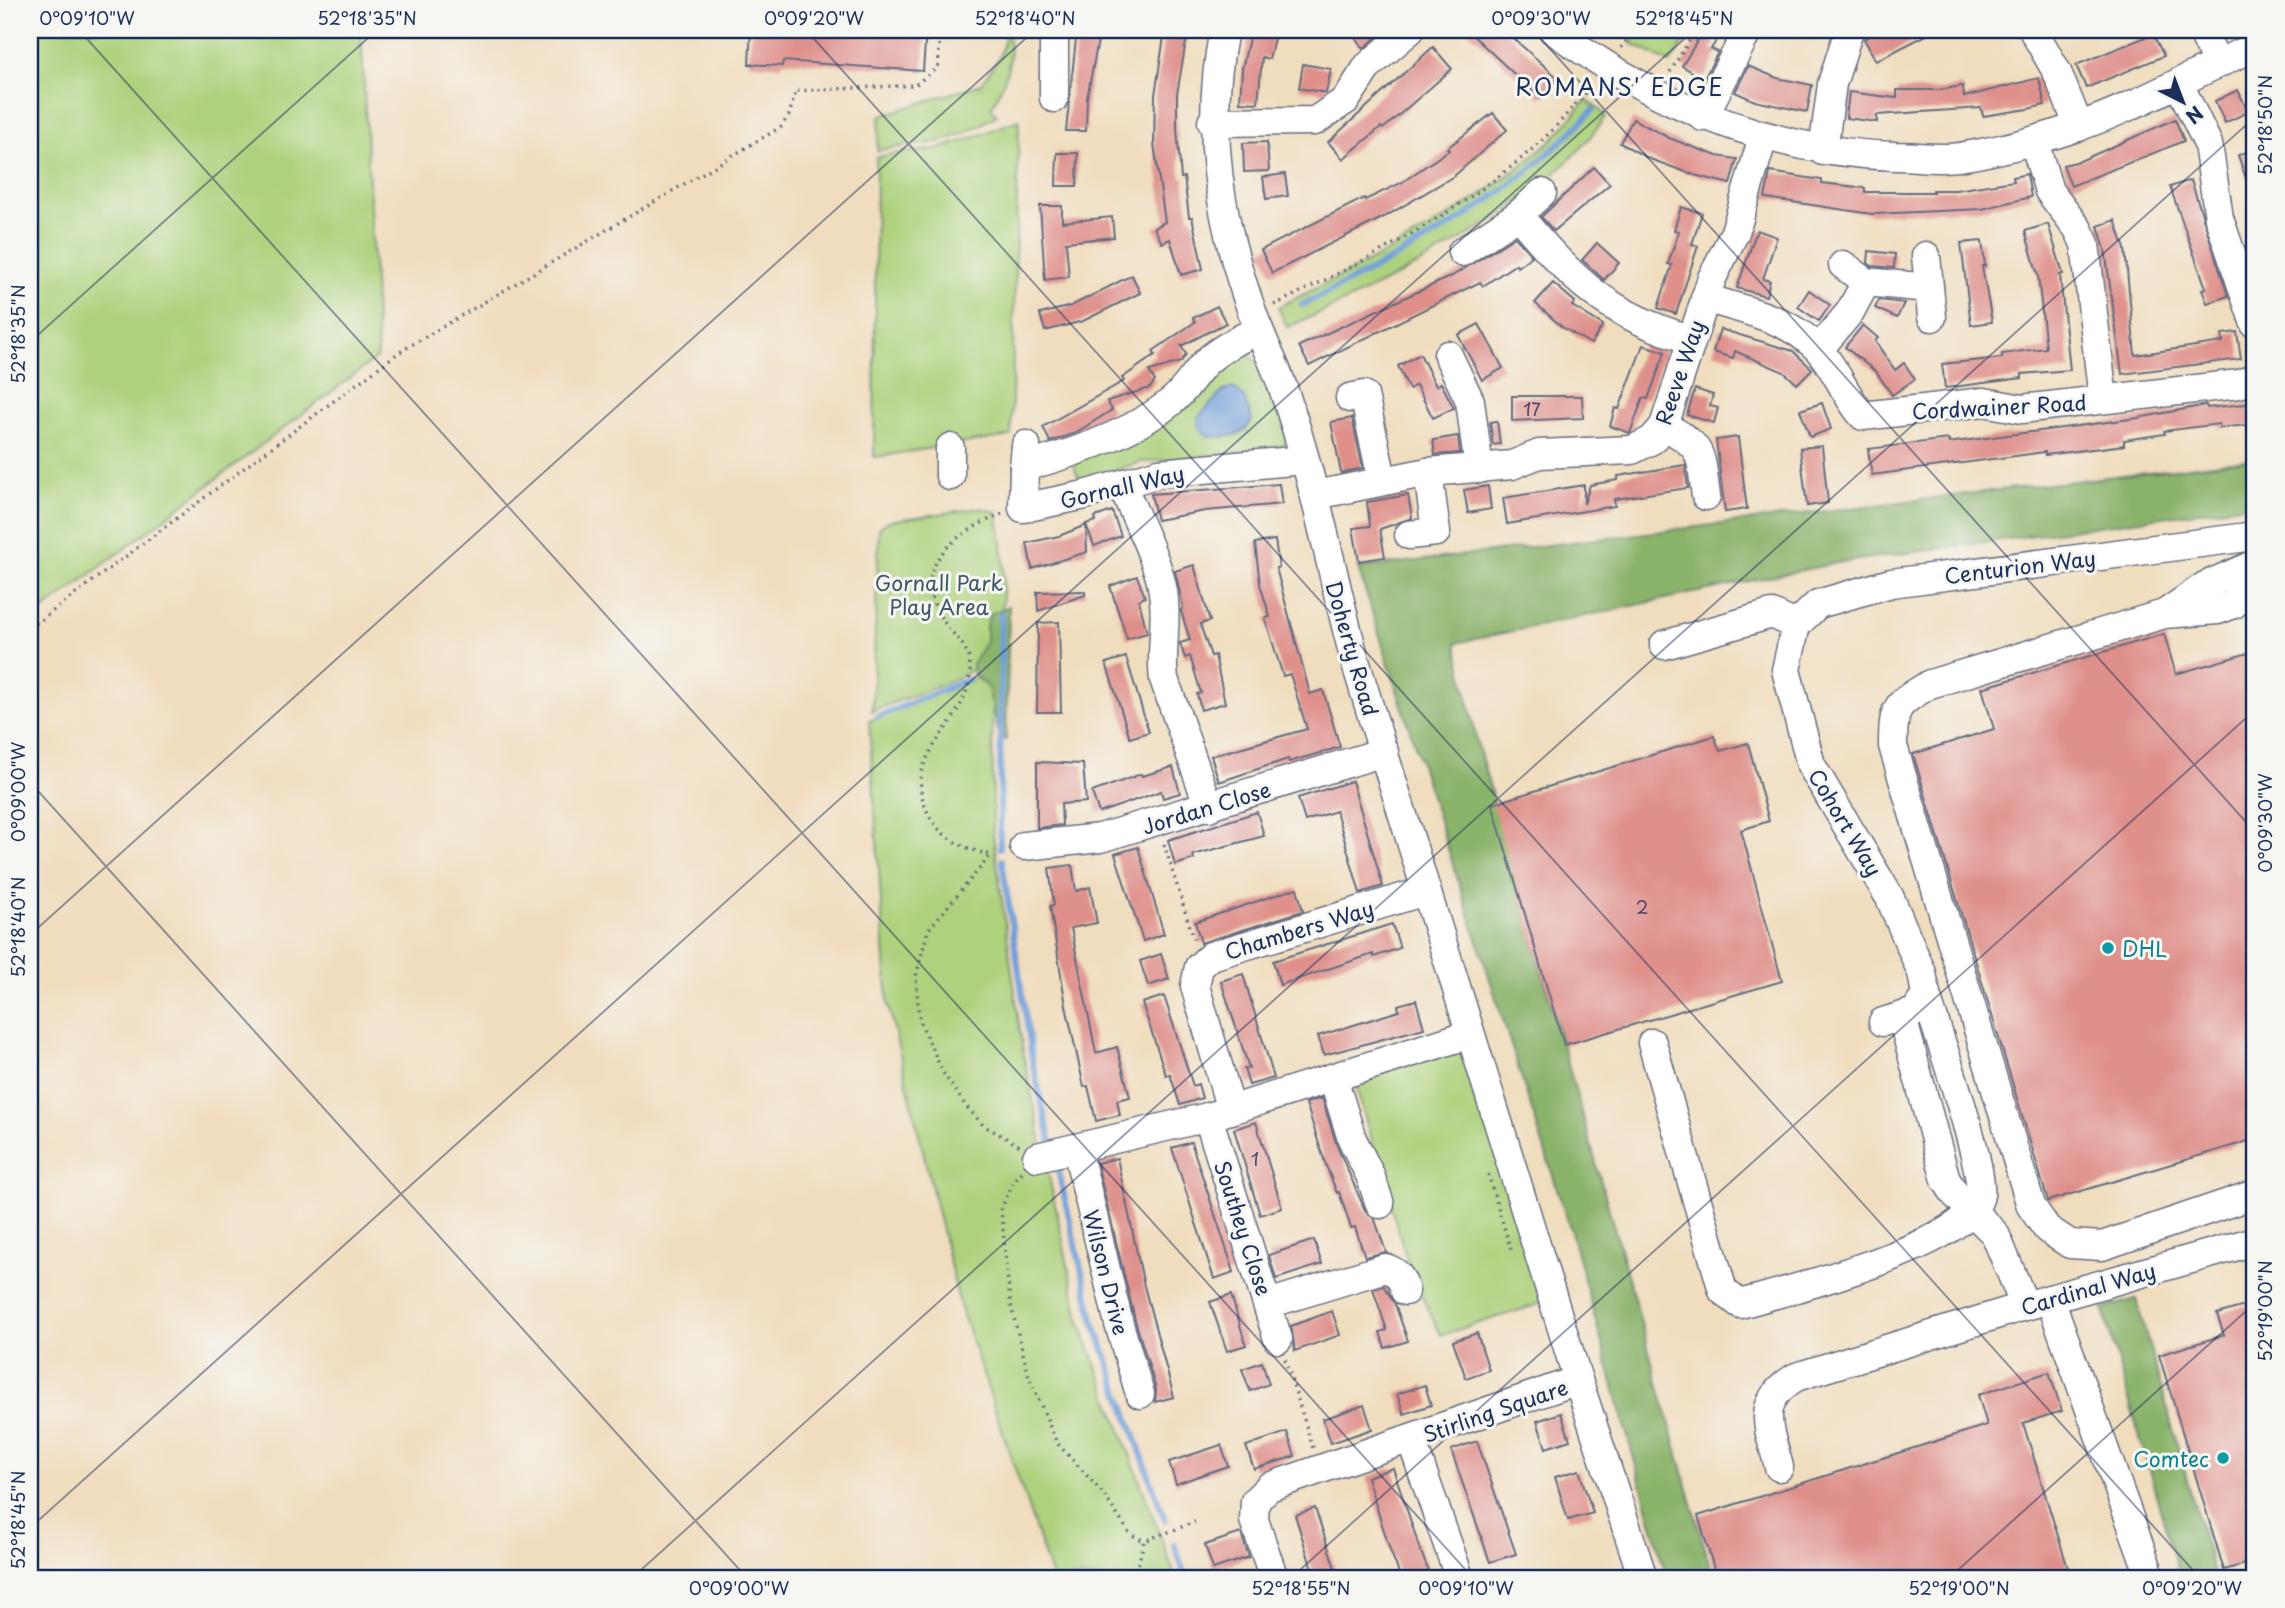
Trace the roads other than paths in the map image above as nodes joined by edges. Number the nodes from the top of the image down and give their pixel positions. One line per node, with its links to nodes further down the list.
1 (1054, 30): 12 (street)
2 (1224, 30): 14 (street, Doherty Road)
3 (1410, 30): 14 (street)
4 (1553, 30): 13 (street)
5 (1748, 30): 13 (street)
6 (1849, 30): 18 (street)
7 (2033, 30): 15 (street)
8 (2202, 30): 10 (street)
9 (2255, 47): 10 (street)
10 (2217, 63): 11 (street)
11 (2179, 85): 15 (street); 29 (street)
12 (1054, 98)
13 (1703, 117): 16 (street)
14 (1212, 122): 28 (street, Doherty Road)
15 (2079, 127): 17 (street)
16 (1763, 137): 18 (street); 26 (street, Reeve Way)
17 (2035, 141): 18 (street); 35 (street)
18 (1824, 151)
19 (1542, 193): 20 (street)
20 (1518, 215): 21 (street); 30 (street)
21 (1462, 252)
22 (1926, 256): 25 (street)
23 (1843, 265): 24 (street)
24 (1866, 282): 25 (street); 31 (street)
25 (1928, 288): 27 (street)
26 (1705, 298): 30 (street, Reeve Way); 31 (street, Cordwainer Road)
27 (1932, 317)
28 (1256, 322): 38 (street, Doherty Road); 43 (street, Gornall Way)
29 (2255, 324)
30 (1690, 339): 36 (street, Reeve Way)
31 (1819, 349): 35 (street, Cordwainer Road)
32 (1448, 355): 39 (street)
33 (2255, 378): 35 (street, Cordwainer Road)
34 (1350, 398): 42 (street)
35 (2103, 399)
36 (1664, 426): 39 (street, Reeve Way); 45 (street)
37 (950, 448): 41 (street)
38 (1304, 460): 43 (street, Gornall Way); 44 (street, Doherty Road)
39 (1479, 468): 40 (street, Reeve Way)
40 (1428, 472): 42 (street, Reeve Way); 46 (street)
41 (950, 476)
42 (1382, 479): 44 (street, Reeve Way)
43 (1122, 485): 54 (street)
44 (1316, 495): 53 (street, Doherty Road)
45 (1706, 496)
46 (1409, 535)
47 (2255, 536): 51 (street, Centurion Way)
48 (2255, 564): 50 (street)
49 (2255, 580): 50 (street)
50 (2164, 614): 62 (street)
51 (1796, 625): 52 (street); 57 (street, Cohort Way)
52 (1664, 645)
53 (1384, 751): 54 (street, Jordan Close); 56 (street, Doherty Road)
54 (1209, 807): 55 (street, Jordan Close)
55 (1024, 846)
56 (1425, 891): 58 (street, Doherty Road); 61 (street, Chambers Way)
57 (1924, 984): 64 (street, Cohort Way); 64 (street)
58 (1470, 1034): 60 (street); 66 (street, Doherty Road)
59 (1652, 1042): 64 (street)
60 (1333, 1078): 61 (street); 63 (street)
61 (1220, 1113): 69 (street, Southey Close); 72 (street, Wilson Drive)
62 (2255, 1194)
63 (1380, 1204)
64 (1975, 1212): 68 (street)
65 (2255, 1241): 68 (street, Cardinal Way)
66 (1541, 1259): 71 (street, Stirling Square)
67 (1405, 1292): 69 (street)
68 (2038, 1302): 74 (street, Cardinal Way); 78 (street)
69 (1268, 1304): 70 (street, Southey Close)
70 (1280, 1345)
71 (1578, 1380): 73 (street, Stirling Square); 77 (street, Stirling Square)
72 (1140, 1394)
73 (1411, 1439): 75 (street, Stirling Square); 76 (street, Stirling Square)
74 (1779, 1468)
75 (1457, 1571)
76 (1274, 1578)
77 (1643, 1578)
78 (2151, 1578)

